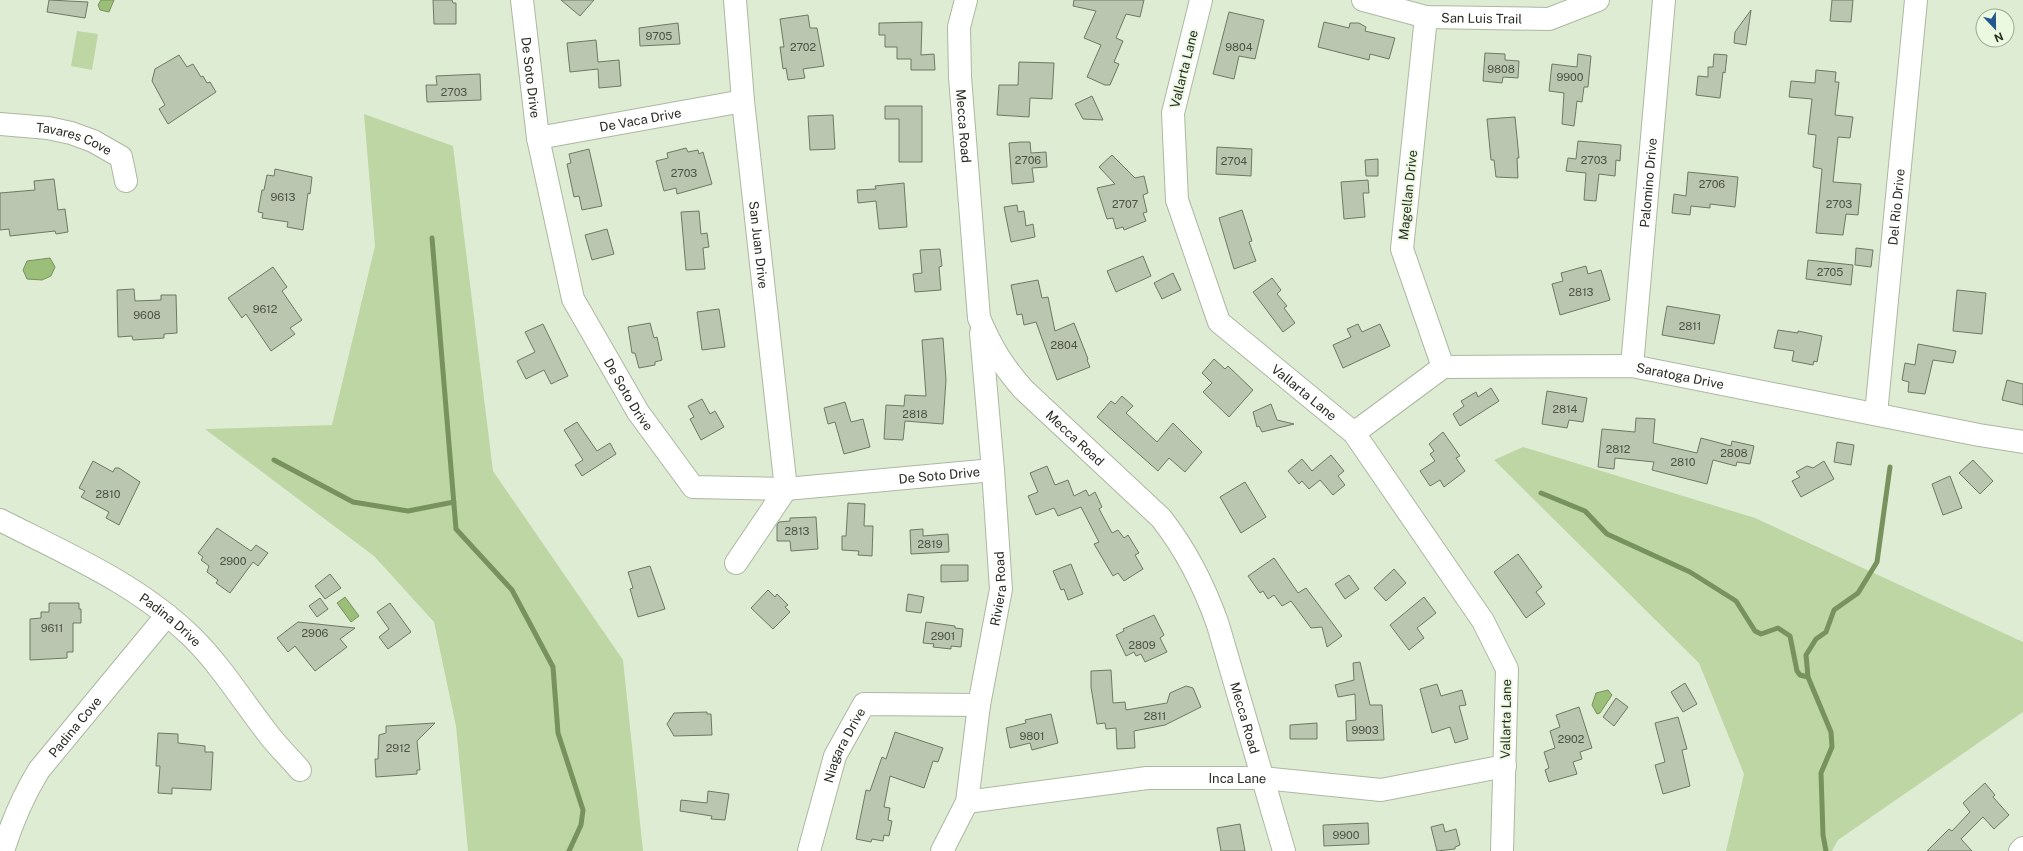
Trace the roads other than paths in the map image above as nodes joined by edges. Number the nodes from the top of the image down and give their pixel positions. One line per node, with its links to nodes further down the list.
1 (522, 0): 12 (street, De Soto Drive)
2 (735, 0): 10 (street, San Juan Drive)
3 (966, 0): 14 (street, Mecca Road)
4 (1201, 0): 18 (street, Vallarta Lane)
5 (1363, 0): 9 (street, San Luis Trail)
6 (1598, 0): 9 (street, San Luis Trail)
7 (1664, 0): 16 (street, Palomino Drive)
8 (1916, 0): 17 (street, Del Rio Drive)
9 (1426, 17): 15 (street, Magellan Drive)
10 (743, 101): 12 (street, De Vaca Drive); 21 (street, San Juan Drive)
11 (0, 124): 13 (street, Tavares Cove)
12 (538, 138): 21 (street, De Soto Drive)
13 (126, 181)
14 (979, 318): 20 (street, Riviera Road); 28 (street, Mecca Road)
15 (1443, 366): 16 (street, Saratoga Drive); 18 (street)
16 (1632, 366): 17 (street, Saratoga Drive)
17 (1876, 414): 19 (street, Saratoga Drive)
18 (1354, 433): 26 (street, Vallarta Lane)
19 (2023, 442)
20 (993, 470): 21 (street, De Soto Drive); 25 (street, Riviera Road)
21 (786, 489): 23 (street)
22 (0, 520): 24 (street, Padina Drive)
23 (736, 563)
24 (167, 615): 27 (street, Padina Drive); 31 (street, Padina Cove)
25 (979, 705): 29 (street, Riviera Road); 32 (street, Niagara Drive)
26 (1505, 766): 28 (street, Inca Lane); 35 (street, Vallarta Lane)
27 (300, 770)
28 (1262, 778): 29 (street, Inca Lane); 34 (street, Mecca Road)
29 (967, 802): 33 (street, Riviera Road)
30 (2023, 848): 36 (street)
31 (3, 851)
32 (809, 851)
33 (942, 851)
34 (1284, 851)
35 (1502, 851)
36 (2020, 851)

